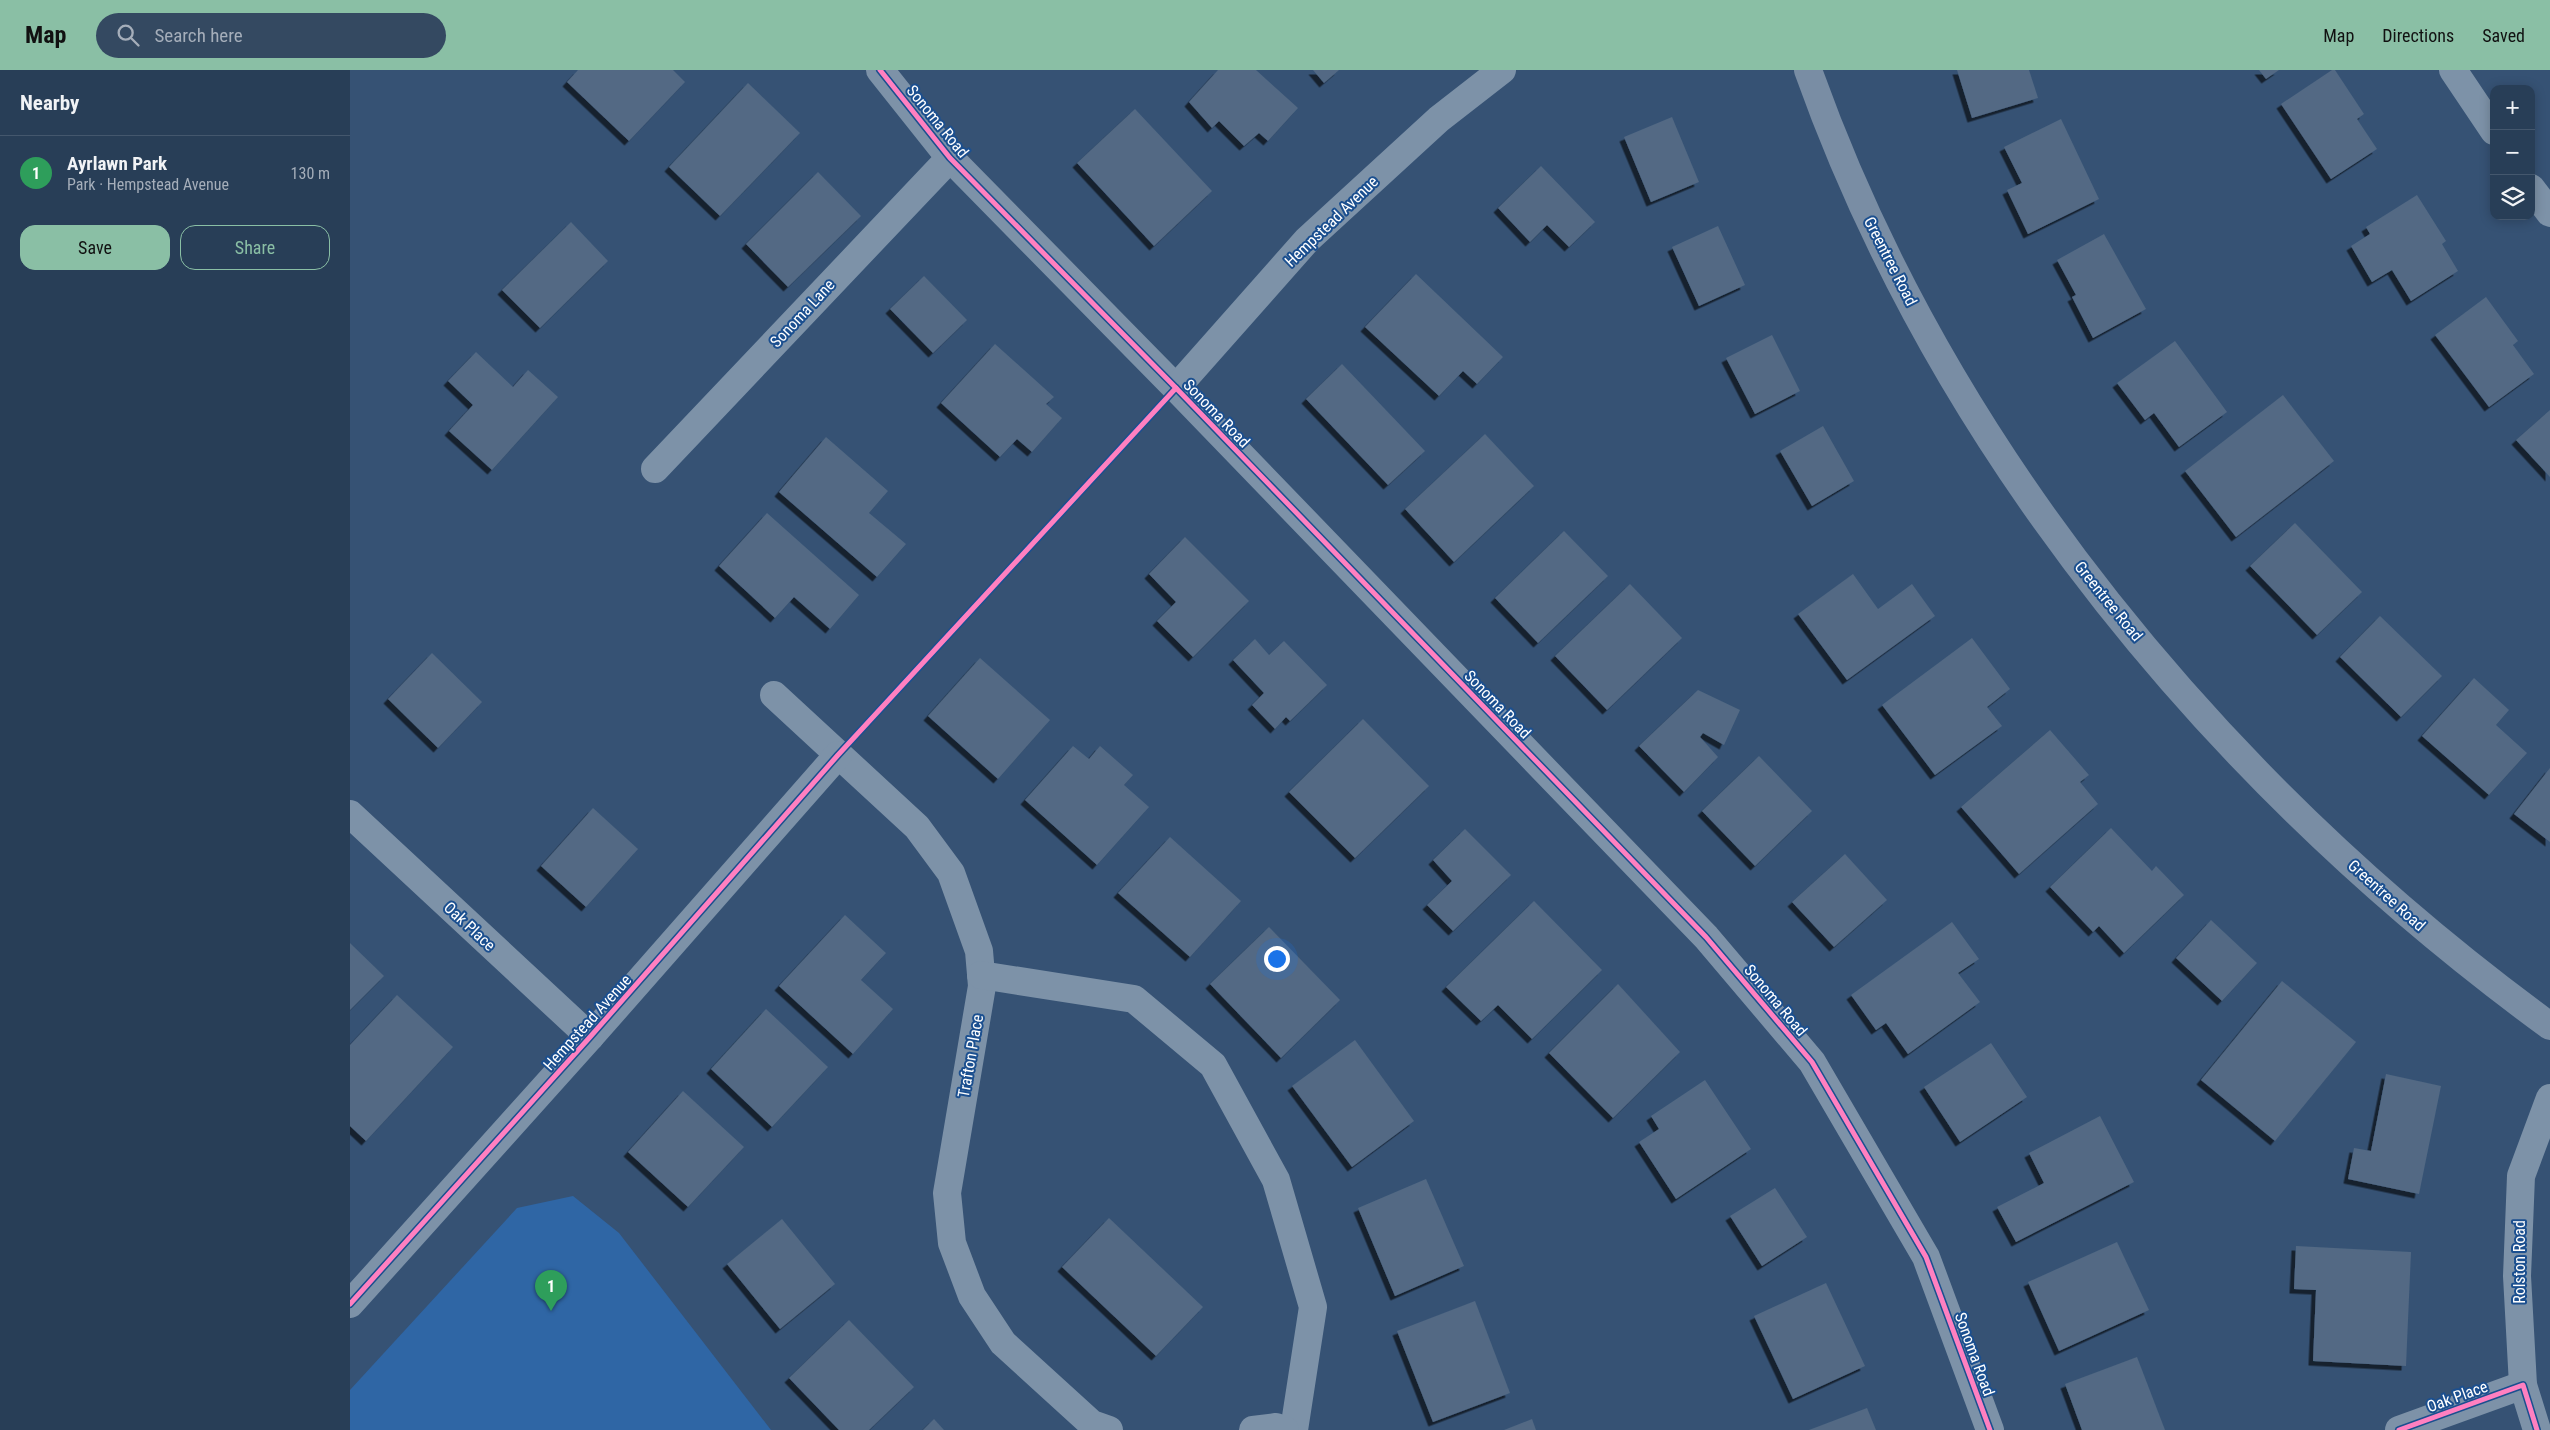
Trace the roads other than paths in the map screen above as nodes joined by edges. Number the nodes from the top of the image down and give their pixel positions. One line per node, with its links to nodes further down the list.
1 (880, 70): 6 (street, Sonoma Road)
2 (1502, 70): 9 (street, Hempstead Avenue)
3 (1808, 70): 15 (street, Greentree Road)
4 (2453, 70): 5 (street)
5 (2493, 130)
6 (950, 158): 9 (street, Sonoma Road); 10 (street, Sonoma Lane)
7 (2535, 193): 8 (street)
8 (2550, 213)
9 (1176, 388): 24 (street, Sonoma Road)
10 (655, 469)
11 (774, 695): 12 (street, Trafton Place)
12 (838, 755): 14 (street, Trafton Place); 16 (street, Hempstead Avenue)
13 (350, 814): 16 (street, Oak Place)
14 (981, 975): 20 (street, Trafton Place); 23 (street)
15 (2550, 1026)
16 (590, 1037): 18 (street, Hempstead Avenue)
17 (2550, 1098): 19 (street, Rolston Road)
18 (350, 1304)
19 (2523, 1385): 25 (street, Oak Place); 26 (street, Rolston Road)
20 (1110, 1430)
21 (1253, 1430): 22 (street)
22 (1285, 1430)
23 (1294, 1430)
24 (1990, 1430)
25 (2399, 1430)
26 (2537, 1430)

